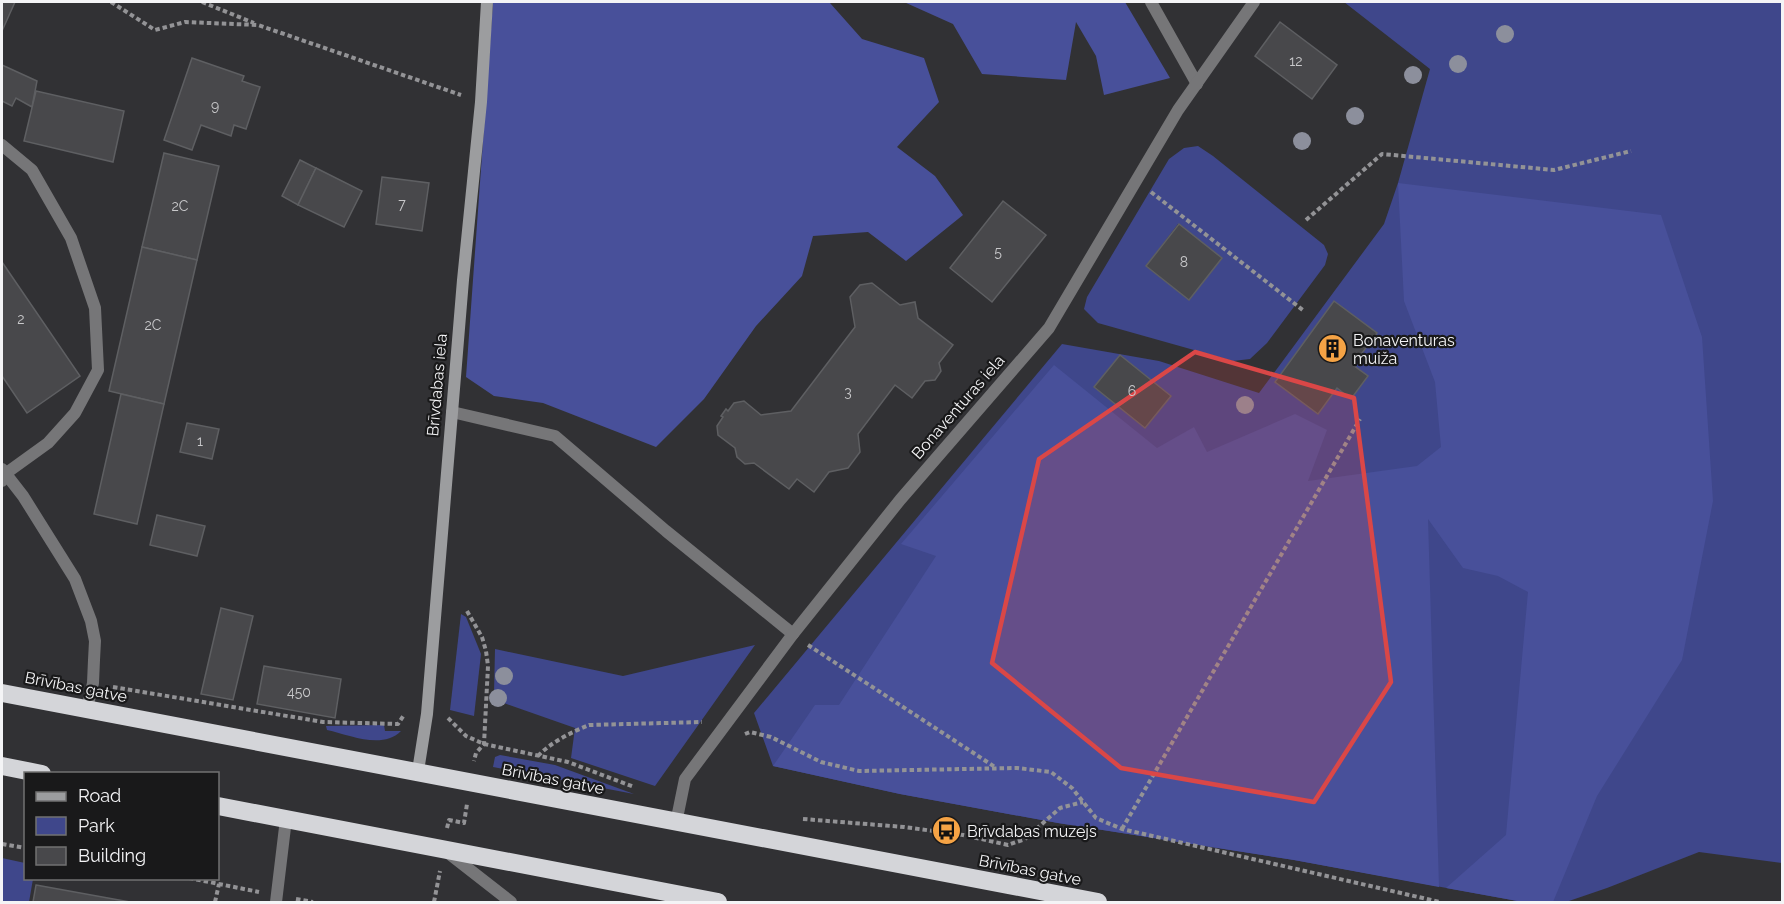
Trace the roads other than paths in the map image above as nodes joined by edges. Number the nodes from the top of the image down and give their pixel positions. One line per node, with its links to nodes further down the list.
1 (487, 2): 6 (street, Brīvdabas iela)
2 (1151, 2): 4 (street)
3 (1254, 2): 4 (street, Bonaventuras iela)
4 (1197, 84): 8 (street, Bonaventuras iela)
5 (2, 145): 7 (street)
6 (452, 412): 8 (street); 12 (street, Brīvdabas iela)
7 (3, 474): 10 (street)
8 (793, 634): 16 (street, Bonaventuras iela)
9 (2, 693): 10 (highway, Brīvības gatve)
10 (87, 709): 12 (highway, Brīvības gatve)
11 (2, 766): 13 (highway)
12 (418, 771): 16 (highway, Brīvības gatve)
13 (32, 772)
14 (219, 807): 15 (highway)
15 (286, 819): 17 (highway); 18 (street)
16 (676, 823): 21 (highway, Brīvības gatve)
17 (443, 850): 19 (street); 20 (highway)
18 (276, 899)
19 (511, 903)
20 (718, 903)
21 (1098, 903)

